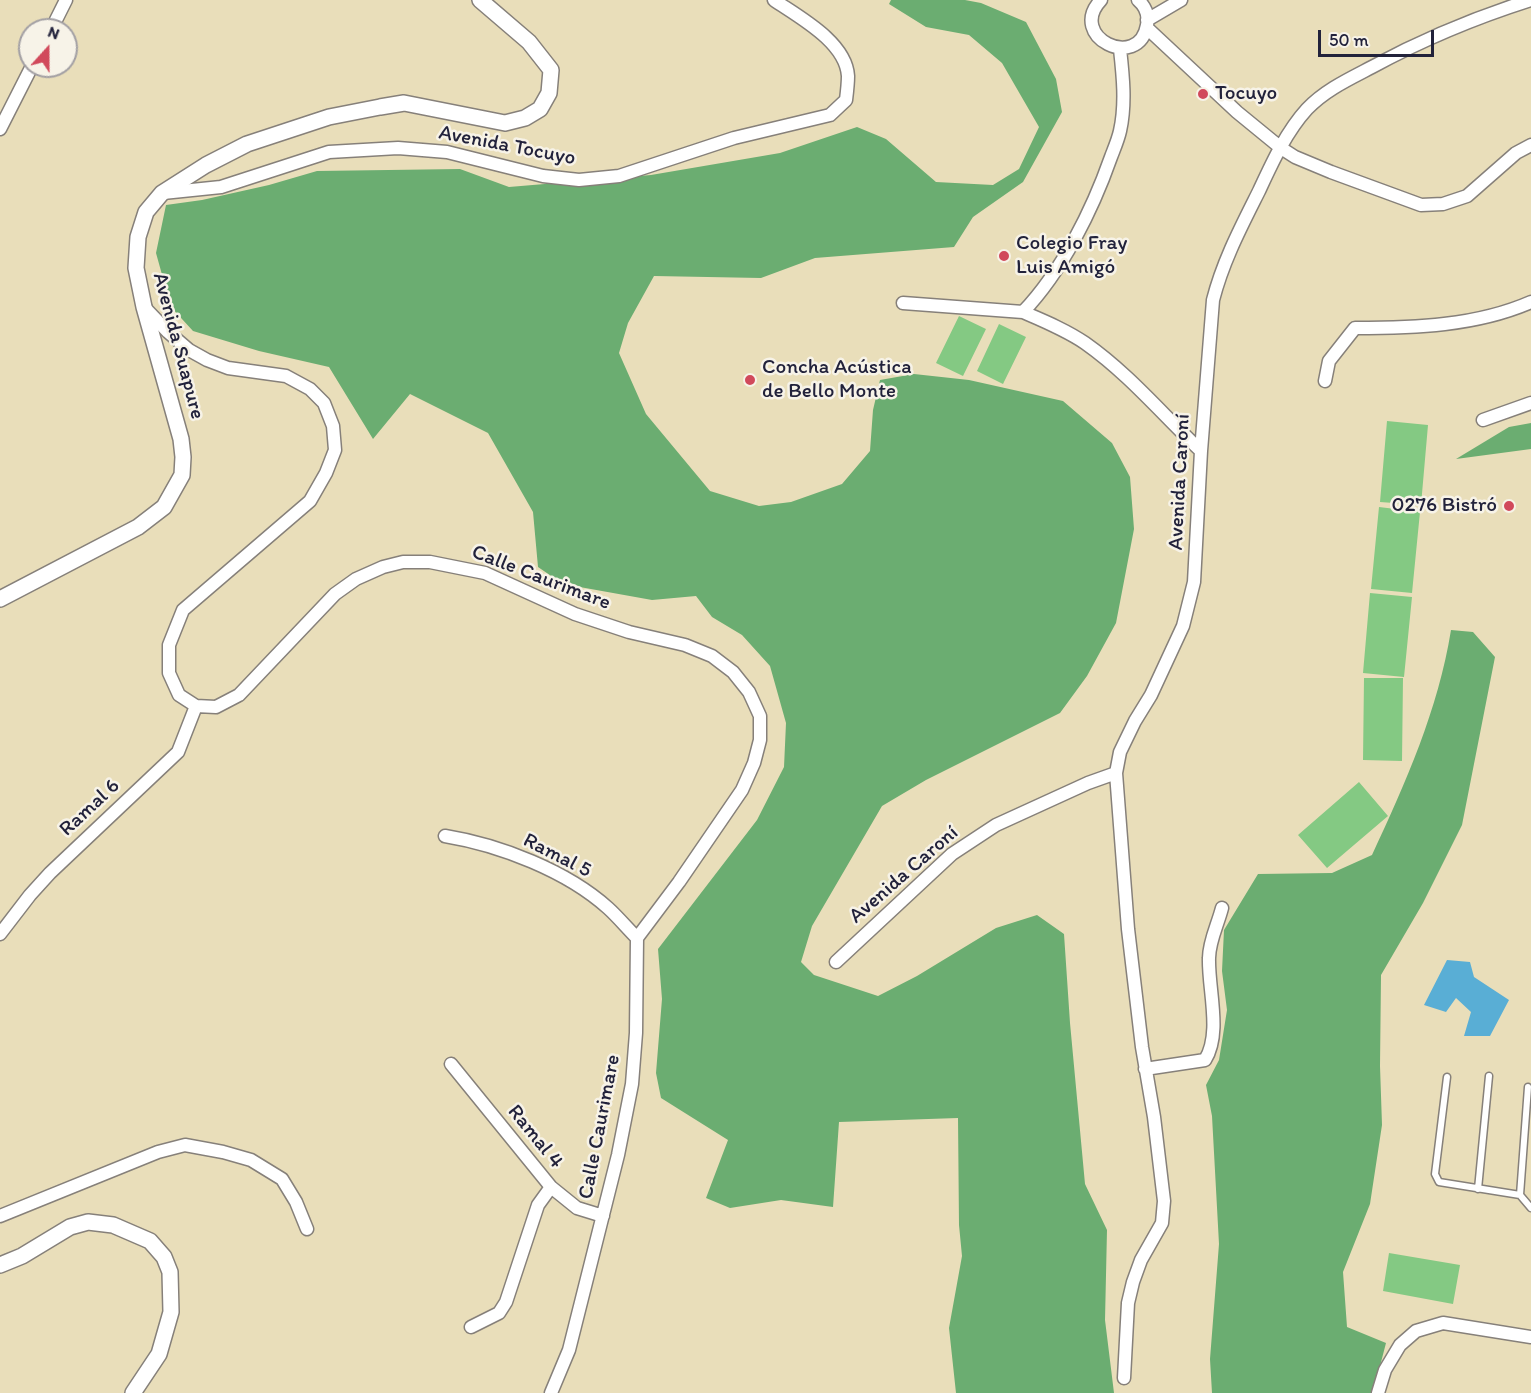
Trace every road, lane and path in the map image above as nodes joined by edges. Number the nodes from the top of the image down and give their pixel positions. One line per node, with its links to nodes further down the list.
1 (66, 0): 8 (street)
2 (480, 0): 15 (street, Avenida Suapure)
3 (774, 0): 15 (street, Avenida Tocuyo)
4 (1101, 0): 10 (street)
5 (1138, 0): 9 (street)
6 (1181, 0): 9 (street)
7 (1531, 0): 14 (street, Avenida Caroní)
8 (57, 18)
9 (1147, 24): 10 (street); 14 (street)
10 (1120, 49): 19 (street)
11 (26, 78): 12 (street)
12 (0, 129)
13 (1531, 145): 14 (street)
14 (1281, 148): 23 (street, Avenida Caroní)
15 (162, 193): 18 (street, Avenida Suapure)
16 (1531, 302): 20 (street)
17 (903, 303): 19 (street)
18 (144, 307): 24 (street, Avenida Suapure); 25 (street)
19 (1023, 312): 23 (street)
20 (1325, 381)
21 (1531, 403): 22 (street)
22 (1483, 420)
23 (1200, 451): 26 (street, Avenida Caroní)
24 (0, 598)
25 (196, 706): 29 (street, Ramal 6); 30 (street, Calle Caurimare)
26 (1116, 773): 31 (street, Avenida Caroní); 33 (street)
27 (445, 836): 30 (street, Ramal 5)
28 (1222, 908): 33 (street)
29 (0, 934)
30 (637, 938): 42 (street, Calle Caurimare)
31 (836, 962)
32 (451, 1064): 37 (street, Ramal 4)
33 (1145, 1069): 47 (street)
34 (1489, 1076): 38 (lane)
35 (1447, 1077): 38 (lane)
36 (1528, 1087): 39 (lane)
37 (551, 1187): 42 (street, Ramal 4); 45 (street)
38 (1478, 1189): 39 (lane)
39 (1520, 1195): 40 (lane)
40 (1531, 1208)
41 (0, 1216): 43 (street)
42 (603, 1216): 49 (street, Calle Caurimare)
43 (307, 1230)
44 (0, 1265): 48 (street)
45 (471, 1327)
46 (1531, 1337): 50 (street)
47 (1124, 1378)
48 (133, 1393)
49 (551, 1393)
50 (1378, 1393)

